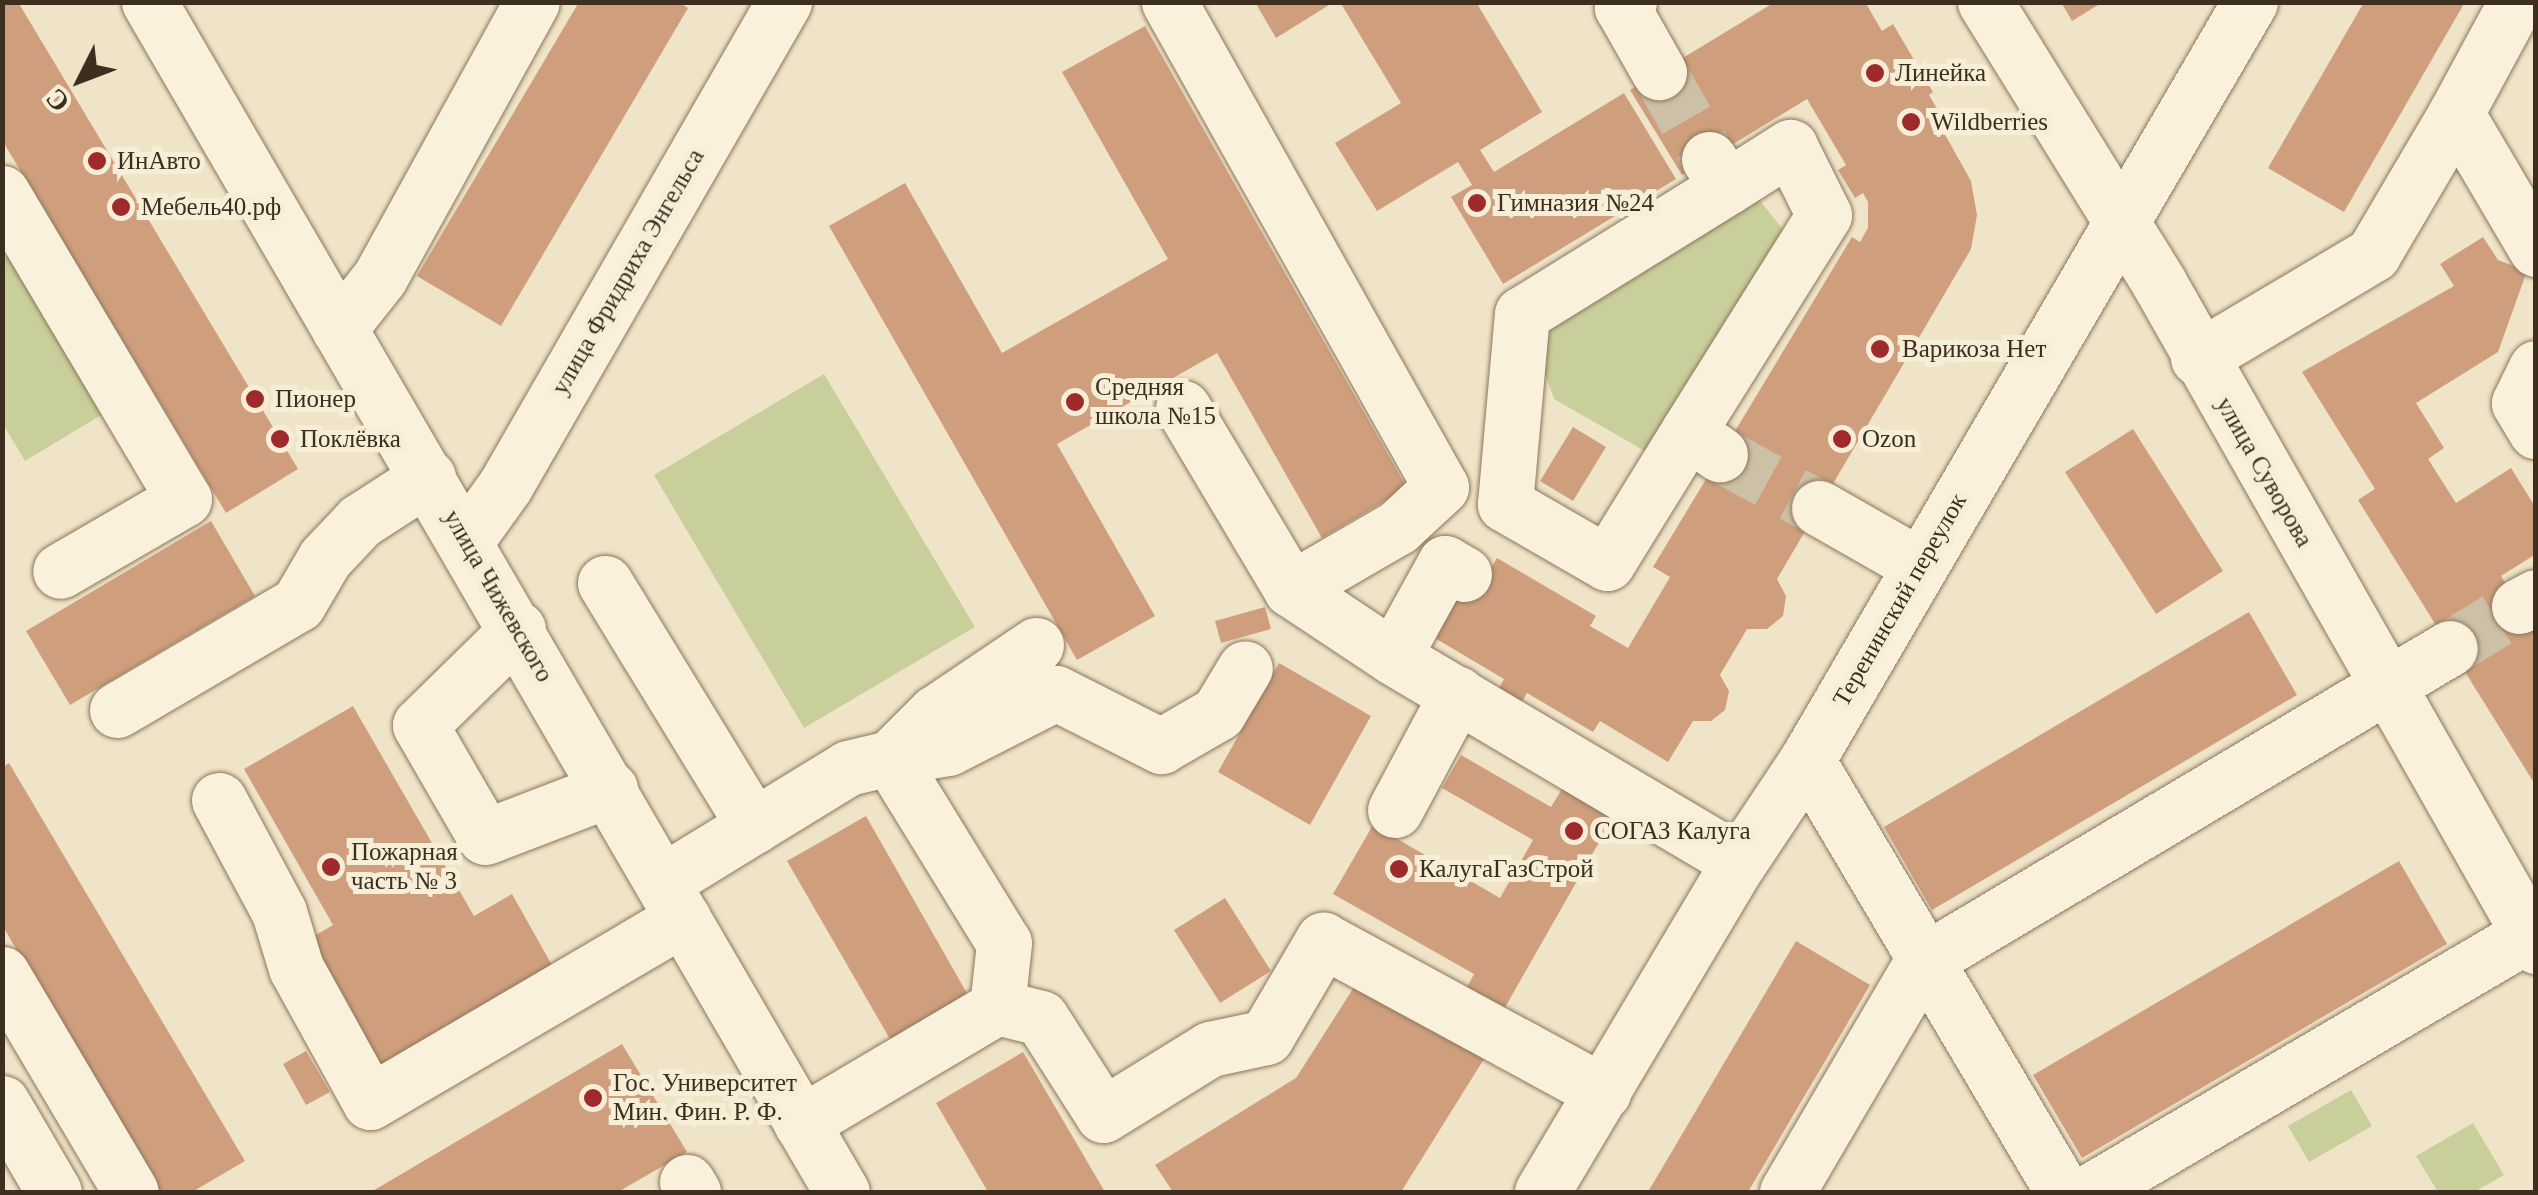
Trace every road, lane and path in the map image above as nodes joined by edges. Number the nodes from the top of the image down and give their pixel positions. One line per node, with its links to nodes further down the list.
1 (149, 2): 15 (street, улица Чижевского)
2 (532, 2): 15 (street)
3 (784, 2): 22 (street, улица Фридриха Энгельса)
4 (1169, 2): 27 (street)
5 (1629, 2): 9 (street)
6 (1985, 2): 13 (street, улица Суворова)
7 (2250, 2): 13 (street, Теренинский переулок)
8 (2516, 2): 10 (street)
9 (1659, 72)
10 (2456, 113): 14 (street); 16 (street)
11 (1718, 173): 11 (street)
12 (2, 193): 24 (street)
13 (2122, 230): 16 (street, улица Суворова); 23 (street, Теренинский переулок)
14 (2536, 249)
15 (340, 329): 20 (street, улица Чижевского)
16 (2198, 358): 33 (street, улица Суворова)
17 (2536, 368): 19 (street)
18 (1184, 408): 27 (street)
19 (2536, 431)
20 (428, 477): 22 (street, улица Чижевского); 35 (street)
21 (1819, 508): 23 (street)
22 (467, 539): 28 (street, улица Чижевского)
23 (1918, 565): 37 (street, Теренинский переулок)
24 (60, 572)
25 (1464, 574): 31 (street)
26 (604, 583): 41 (street)
27 (1291, 589): 31 (street)
28 (518, 628): 38 (street, улица Чижевского); 38 (street)
29 (1036, 645): 36 (street)
30 (2450, 648): 33 (street)
31 (1393, 657): 34 (street)
32 (1245, 668): 36 (street)
33 (2386, 685): 44 (street, улица Суворова); 45 (street)
34 (1456, 694): 40 (street); 42 (street)
35 (117, 710)
36 (890, 758): 41 (street); 47 (street)
37 (1807, 760): 42 (street, Теренинский переулок); 45 (street)
38 (610, 789): 43 (street, улица Чижевского)
39 (219, 800): 43 (street)
40 (1395, 810)
41 (754, 826): 43 (street)
42 (1738, 862): 48 (street, Теренинский переулок)
43 (673, 900): 50 (street, улица Чижевского)
44 (2532, 940): 57 (street)
45 (1922, 962): 55 (street); 56 (street)
46 (2, 974): 52 (street)
47 (997, 1007): 48 (street); 50 (street)
48 (1602, 1092): 54 (street, Теренинский переулок)
49 (2, 1103): 51 (street)
50 (802, 1123): 53 (street, улица Чижевского)
51 (54, 1192)
52 (131, 1192)
53 (842, 1192)
54 (1542, 1192)
55 (1787, 1192)
56 (2062, 1192)
57 (2089, 1192)

